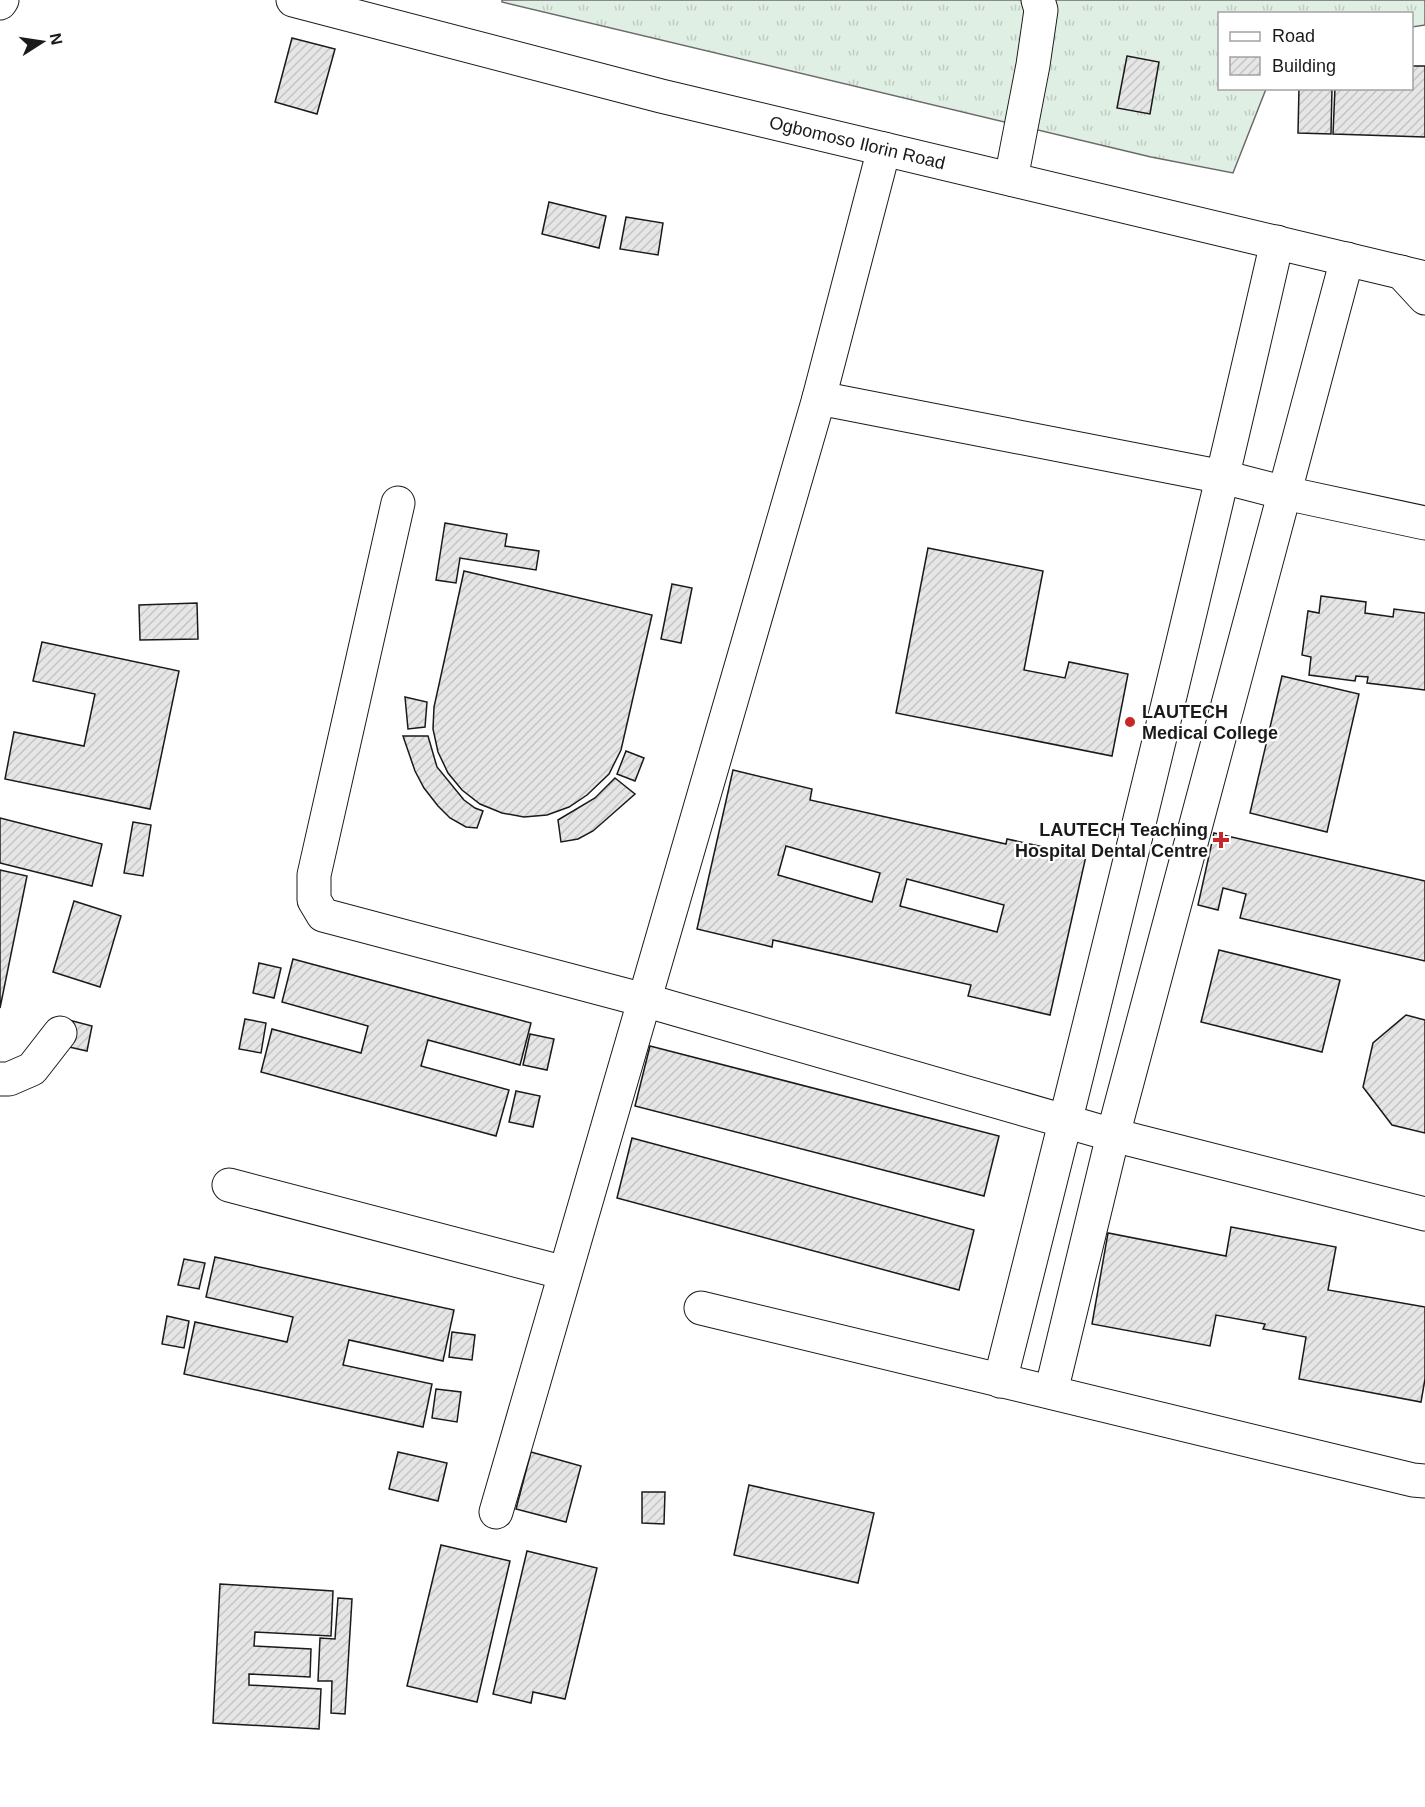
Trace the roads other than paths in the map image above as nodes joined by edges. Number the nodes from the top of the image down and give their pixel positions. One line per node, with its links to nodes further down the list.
1 (293, 0): 3 (main road, Ogbomoso Ilorin Road)
2 (1038, 0): 4 (main road)
3 (884, 149): 4 (main road, Ogbomoso Ilorin Road); 9 (main road)
4 (1011, 179): 5 (main road, Ogbomoso Ilorin Road)
5 (1277, 242): 6 (main road, Ogbomoso Ilorin Road); 10 (main road)
6 (1347, 259): 7 (main road, Ogbomoso Ilorin Road); 11 (main road)
7 (1413, 275): 8 (main road)
8 (1425, 298)
9 (819, 398): 10 (main road); 14 (main road)
10 (1223, 477): 11 (main road); 17 (main road)
11 (1286, 493): 13 (main road); 18 (main road)
12 (398, 503): 14 (main road)
13 (1425, 523)
14 (644, 1000): 17 (main road); 21 (main road)
15 (60, 1033): 16 (main road)
16 (0, 1079)
17 (1066, 1120): 18 (main road); 23 (main road)
18 (1113, 1135): 20 (main road); 24 (main road)
19 (229, 1185): 21 (main road)
20 (1425, 1214)
21 (565, 1273): 26 (main road)
22 (701, 1308): 23 (main road)
23 (1000, 1381): 24 (main road)
24 (1051, 1392): 25 (main road)
25 (1425, 1481)
26 (495, 1512)

